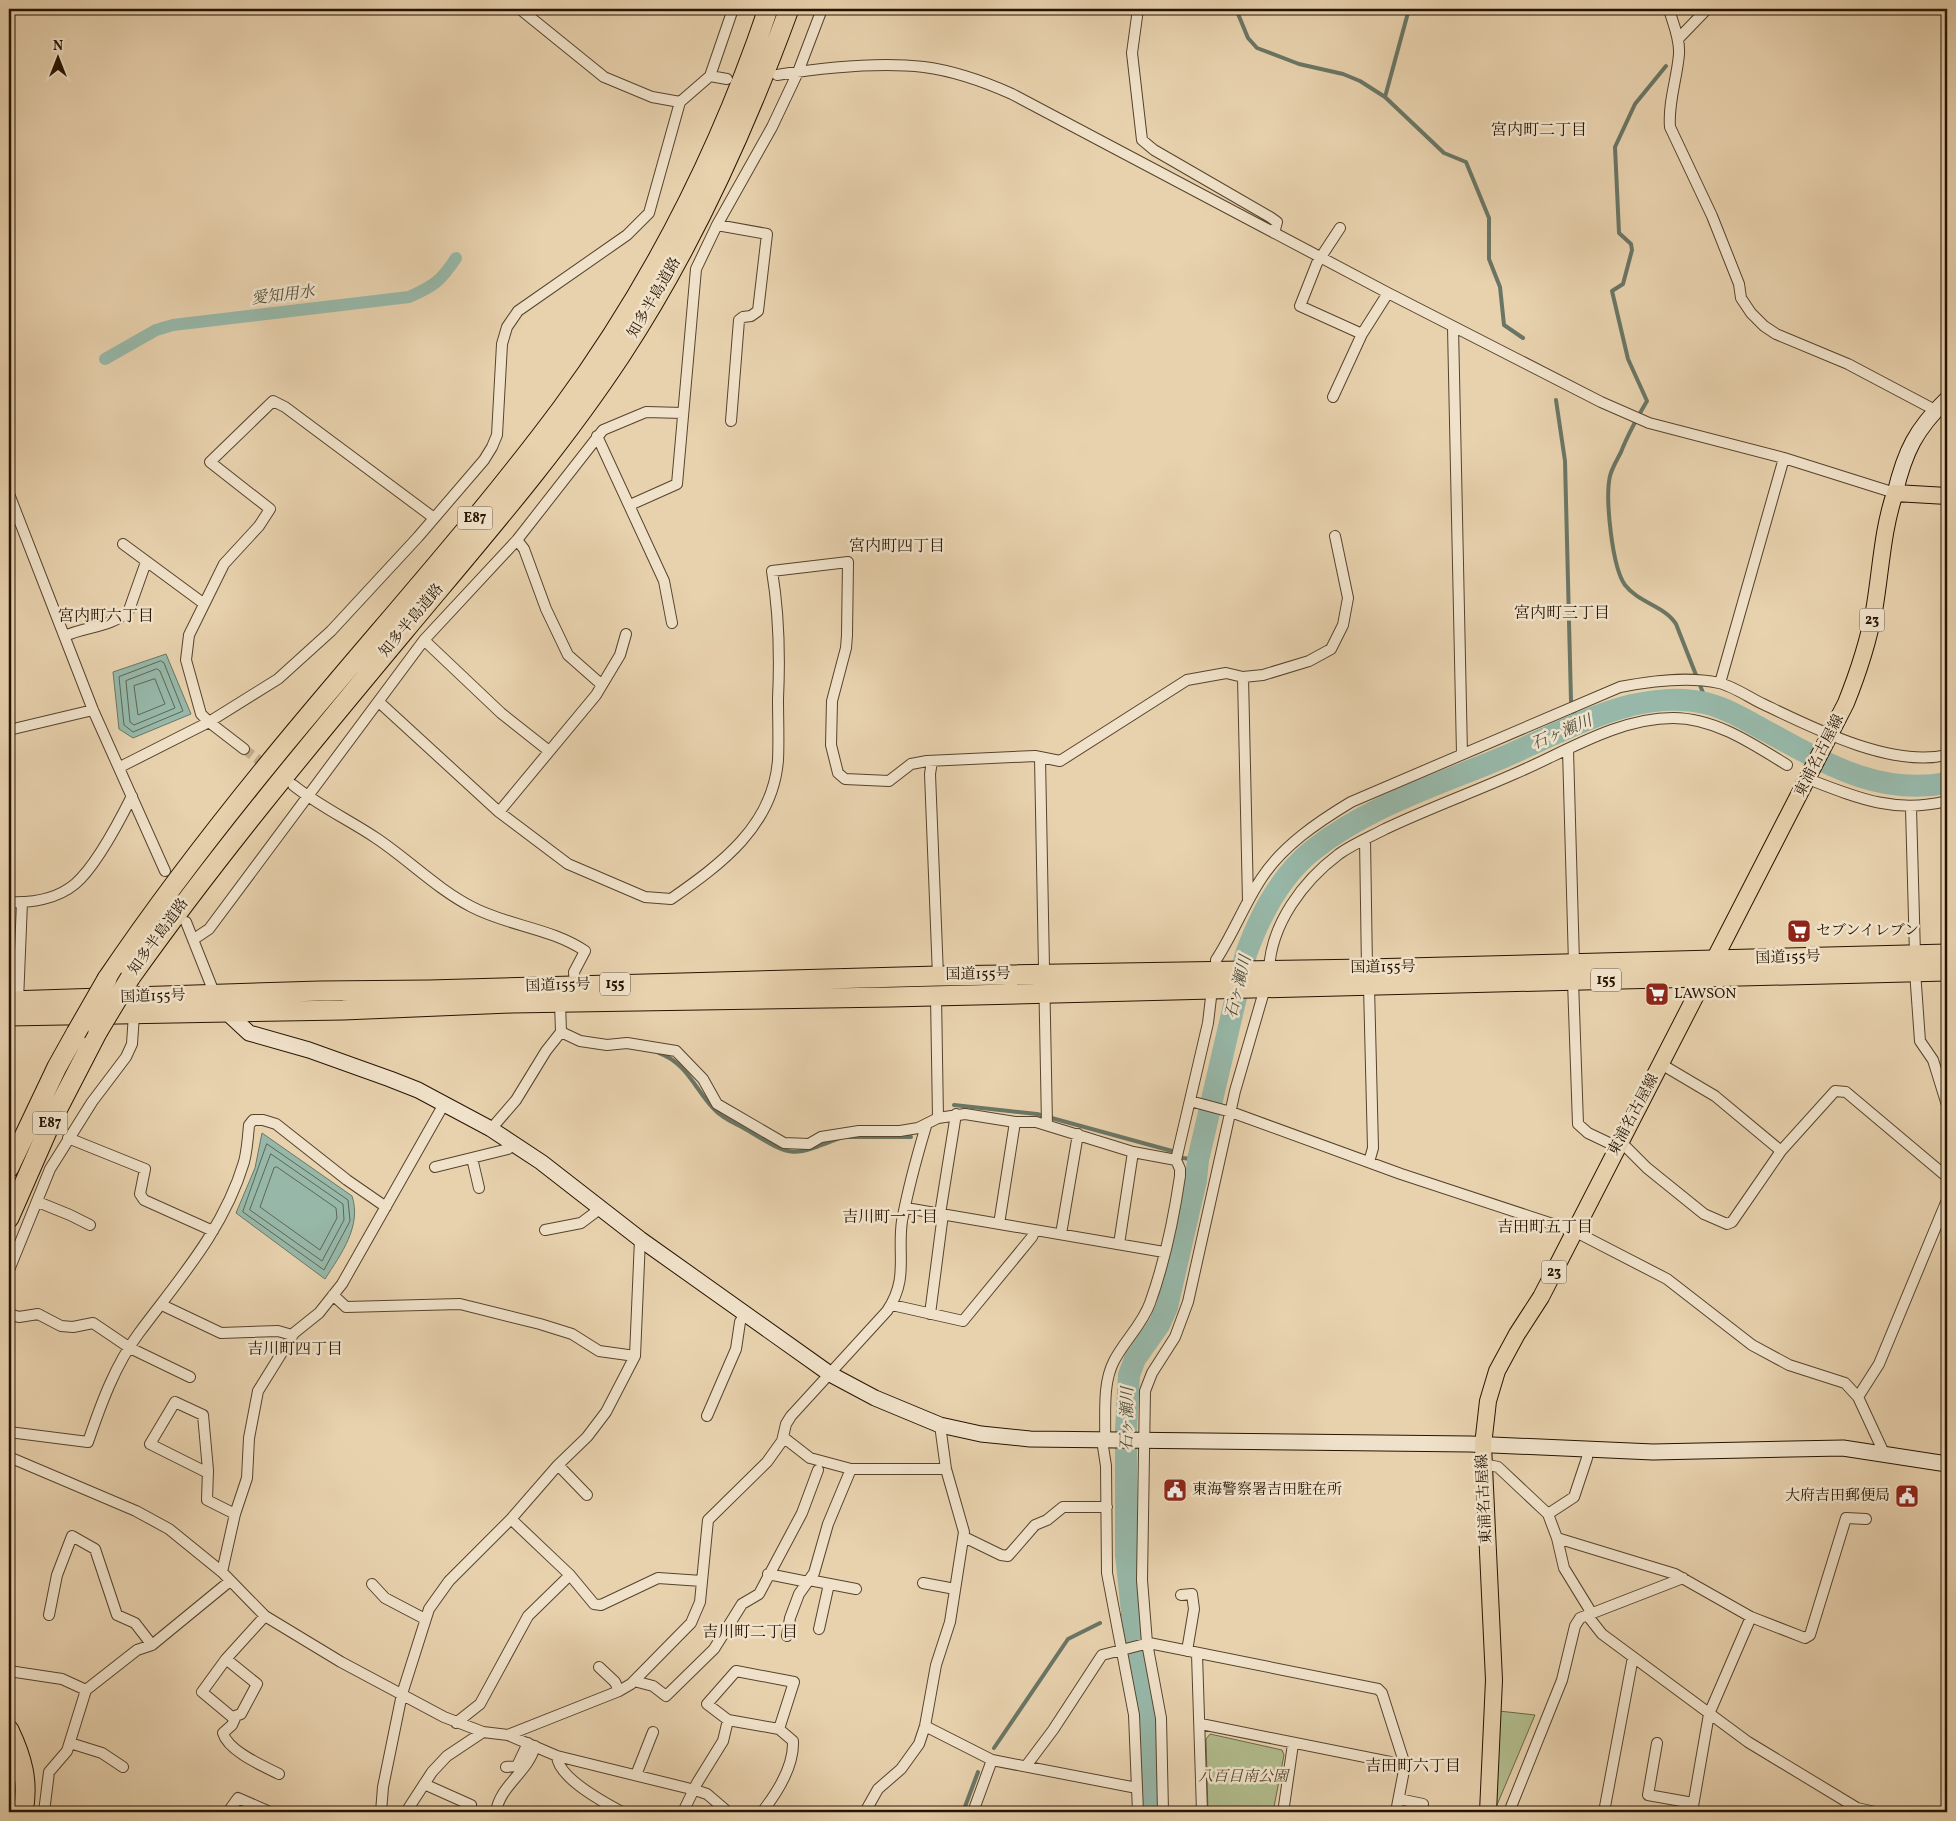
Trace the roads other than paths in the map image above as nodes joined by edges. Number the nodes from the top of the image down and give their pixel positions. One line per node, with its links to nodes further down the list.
1 (520, 9): 14 (street)
2 (733, 9): 12 (street)
3 (768, 9): 113 (highway, 知多半島道路 / E87, bridge)
4 (789, 9): 122 (highway, 知多半島道路 / E87, bridge)
5 (822, 9): 10 (street)
6 (1138, 9): 17 (street)
7 (1669, 9): 9 (street)
8 (1707, 9): 9 (street)
9 (1678, 39): 24 (street)
10 (798, 72): 11 (street); 15 (street); 17 (street)
11 (777, 75)
12 (710, 76): 13 (street); 14 (street)
13 (727, 79)
14 (680, 102): 33 (street)
15 (717, 225): 25 (street); 26 (street)
16 (1340, 228): 18 (street)
17 (1274, 233): 18 (street)
18 (1321, 258): 19 (street); 21 (street)
19 (1388, 293): 20 (street); 21 (street)
20 (1453, 327): 28 (street); 54 (street)
21 (1362, 334): 22 (street)
22 (1333, 397)
23 (1947, 399): 24 (street)
24 (1935, 410): 29 (street)
25 (684, 413): 27 (street); 32 (street)
26 (730, 421)
27 (597, 436): 32 (street); 35 (street)
28 (1784, 458): 29 (street); 44 (street)
29 (1895, 493): 31 (main road); 50 (main road, 東浦名古屋線 / 23)
30 (9, 494): 41 (street)
31 (1947, 496)
32 (630, 505): 39 (street)
33 (434, 518): 38 (street); 48 (street)
34 (1335, 536): 43 (street)
35 (517, 540): 42 (street); 45 (street)
36 (123, 544): 37 (street)
37 (146, 562): 38 (street); 41 (street)
38 (203, 603): 48 (street)
39 (672, 623)
40 (626, 634): 45 (street)
41 (64, 636): 47 (street)
42 (424, 640): 46 (street); 53 (street)
43 (1243, 677): 56 (street); 69 (street)
44 (1720, 683): 50 (street); 54 (street)
45 (602, 685): 53 (street)
46 (379, 702): 63 (street); 66 (street)
47 (93, 710): 49 (street); 59 (street)
48 (209, 722): 51 (street); 59 (street)
49 (9, 730)
50 (1829, 739): 55 (street); 60 (main road, 東浦名古屋線 / 23)
51 (244, 749)
52 (1568, 750): 58 (street); 67 (street); 78 (street)
53 (549, 751): 66 (street)
54 (1462, 754): 69 (street)
55 (1947, 755)
56 (1040, 758): 57 (street); 84 (street)
57 (932, 760): 66 (street); 79 (street)
58 (1787, 764)
59 (120, 767): 62 (street)
60 (1809, 778): 65 (street); 75 (main road, 東浦名古屋線 / 23)
61 (293, 785): 63 (street)
62 (132, 796): 68 (street); 71 (street)
63 (308, 797): 73 (street); 85 (street)
64 (1947, 801): 65 (street)
65 (1911, 808): 76 (street)
66 (499, 812)
67 (1365, 839): 80 (street); 82 (street)
68 (165, 871)
69 (1248, 901): 83 (street)
70 (9, 902): 71 (street)
71 (22, 902): 89 (street)
72 (186, 922): 73 (street)
73 (194, 939): 88 (street)
74 (1947, 954): 76 (highway, 国道155号 / 155)
75 (1714, 960): 76 (highway, 国道155号 / 155); 78 (highway, 国道155号 / 155); 81 (main road, 東浦名古屋線 / 23)
76 (1916, 963): 77 (highway, 国道155号 / 155); 81 (highway, 国道155号 / 155); 95 (street)
77 (1947, 970)
78 (1573, 972): 80 (highway, 国道155号 / 155); 81 (highway, 国道155号 / 155); 106 (street)
79 (938, 976): 84 (highway, 国道155号 / 155); 85 (highway, 国道155号 / 155)
80 (1368, 977): 82 (highway, 国道155号 / 155); 111 (street)
81 (1705, 978): 92 (main road, 東浦名古屋線 / 23)
82 (1266, 979): 83 (highway, 国道155号 / 155); 96 (street)
83 (1217, 980): 84 (highway, 国道155号 / 155); 93 (street)
84 (1045, 983): 86 (highway, 国道155号 / 155); 100 (street)
85 (575, 985): 88 (highway, 国道155号 / 155)
86 (936, 996): 87 (highway, 国道155号 / 155); 98 (street)
87 (560, 1002): 88 (highway, 国道155号 / 155); 91 (street)
88 (218, 1003): 89 (highway, 国道155号 / 155); 90 (highway, 国道155号 / 155); 94 (street)
89 (12, 1006): 90 (highway, 国道155号 / 155)
90 (134, 1014): 104 (street)
91 (561, 1032): 101 (street); 102 (street)
92 (1661, 1064): 106 (main road, 東浦名古屋線 / 23); 107 (street)
93 (1190, 1101): 96 (street); 110 (street)
94 (444, 1104): 102 (street); 118 (street)
95 (1947, 1105)
96 (1231, 1112): 111 (street); 151 (street)
97 (956, 1114): 98 (street); 99 (street); 121 (street)
98 (938, 1118): 101 (street)
99 (1015, 1122): 100 (street); 123 (street)
100 (1047, 1124): 103 (street)
101 (926, 1126): 120 (street)
102 (491, 1129): 105 (street)
103 (1078, 1134): 108 (street); 129 (street)
104 (68, 1138): 117 (street); 127 (street)
105 (513, 1143): 109 (street); 119 (street)
106 (1618, 1145): 107 (street); 128 (main road, 東浦名古屋線 / 23)
107 (1781, 1150): 114 (street)
108 (1133, 1152): 110 (street); 131 (street)
109 (472, 1158): 112 (street); 115 (street)
110 (1176, 1160): 132 (street)
111 (1369, 1162): 128 (street)
112 (435, 1167)
113 (9, 1168)
114 (1947, 1177)
115 (479, 1188)
116 (1947, 1200): 145 (street)
117 (38, 1202): 124 (street); 133 (street)
118 (386, 1207): 127 (street); 134 (street)
119 (601, 1208): 125 (street); 130 (street)
120 (906, 1208): 121 (street); 136 (street)
121 (942, 1214): 123 (street); 139 (street)
122 (9, 1218)
123 (999, 1224): 126 (street)
124 (90, 1225)
125 (545, 1230)
126 (1035, 1230): 129 (street); 139 (street)
127 (213, 1231): 135 (street)
128 (1574, 1231): 145 (street); 152 (main road, 東浦名古屋線 / 23)
129 (1061, 1234): 131 (street)
130 (640, 1239): 138 (street); 142 (street)
131 (1118, 1244): 132 (street)
132 (1164, 1252): 150 (street)
133 (9, 1270)
134 (333, 1295): 140 (street); 142 (street)
135 (162, 1305): 140 (street); 141 (street)
136 (892, 1305): 139 (street); 143 (street)
137 (9, 1314): 141 (street)
138 (745, 1314): 143 (street); 146 (street)
139 (930, 1314)
140 (292, 1335): 165 (street)
141 (130, 1348): 144 (street); 148 (street)
142 (635, 1356): 158 (street)
143 (830, 1374): 147 (street); 149 (street)
144 (190, 1377)
145 (1858, 1397): 154 (street)
146 (708, 1416)
147 (940, 1425): 150 (street); 160 (street)
148 (9, 1432)
149 (783, 1437): 159 (street); 176 (street)
150 (1104, 1440): 151 (street); 164 (street)
151 (1143, 1442): 152 (street); 191 (street)
152 (1483, 1446): 153 (street); 156 (main road, 東浦名古屋線 / 23)
153 (1588, 1450): 154 (street); 166 (street)
154 (1884, 1453): 157 (street)
155 (9, 1457): 171 (street)
156 (1484, 1464): 166 (street); 254 (main road, 東浦名古屋線 / 23)
157 (1947, 1464)
158 (558, 1465): 163 (street); 167 (street)
159 (851, 1469): 160 (street); 177 (street)
160 (946, 1469): 169 (street)
161 (818, 1470): 172 (street)
162 (208, 1473): 162 (street); 165 (street)
163 (587, 1495)
164 (1107, 1507): 169 (street); 193 (street)
165 (235, 1514): 171 (street)
166 (1548, 1514): 170 (street)
167 (511, 1519): 173 (street); 188 (street)
168 (1866, 1519): 187 (street)
169 (964, 1537): 182 (street)
170 (1557, 1538): 174 (street); 184 (street)
171 (222, 1572): 175 (street)
172 (768, 1574): 177 (street); 199 (street)
173 (570, 1575): 176 (street); 206 (street)
174 (1683, 1578): 184 (street); 187 (street)
175 (230, 1581): 186 (street); 192 (street)
176 (702, 1581): 199 (street)
177 (809, 1581): 180 (street); 190 (street)
178 (923, 1583): 182 (street)
179 (372, 1584): 188 (street)
180 (829, 1584): 181 (street); 189 (street)
181 (856, 1589)
182 (955, 1589): 208 (street)
183 (1182, 1595): 194 (street)
184 (1589, 1613): 195 (street); 255 (street)
185 (49, 1614): 192 (street)
186 (265, 1616): 196 (street); 202 (street)
187 (1751, 1617): 203 (street)
188 (425, 1619): 202 (street)
189 (819, 1629)
190 (787, 1636)
191 (1147, 1643): 193 (street); 194 (street); 250 (street)
192 (152, 1645): 200 (street)
193 (1123, 1651): 222 (street); 228 (street)
194 (1192, 1652): 207 (street); 221 (street)
195 (1633, 1657): 203 (street); 256 (street)
196 (226, 1660): 204 (street); 204 (street)
197 (599, 1667): 201 (street)
198 (9, 1671): 200 (street)
199 (634, 1681): 201 (street)
200 (86, 1690): 214 (street)
201 (619, 1691): 213 (street)
202 (402, 1694): 206 (street); 239 (street)
203 (1709, 1714): 232 (street); 257 (street)
204 (236, 1716): 225 (street)
205 (728, 1720): 209 (street); 209 (street); 229 (street)
206 (456, 1723): 211 (street)
207 (1201, 1724): 215 (street); 251 (street)
208 (925, 1726): 220 (street); 247 (street)
209 (780, 1729): 246 (street)
210 (9, 1730): 235 (highway)
211 (483, 1732): 213 (street); 227 (street)
212 (652, 1732): 226 (street)
213 (508, 1735): 217 (street)
214 (70, 1743): 223 (street); 236 (street)
215 (1293, 1744): 221 (street); 252 (street)
216 (1657, 1744): 232 (street)
217 (532, 1745): 218 (street); 224 (street); 242 (street)
218 (557, 1756): 226 (street); 233 (street)
219 (9, 1758): 234 (highway)
220 (992, 1760): 222 (street); 248 (street)
221 (1405, 1765): 230 (street)
222 (1026, 1766): 228 (street)
223 (123, 1767)
224 (506, 1767)
225 (279, 1774)
226 (636, 1775): 229 (street)
227 (424, 1784): 240 (street); 241 (street)
228 (1138, 1788): 249 (street)
229 (695, 1790): 244 (street); 245 (street)
230 (1399, 1799): 231 (street); 253 (street)
231 (1423, 1804)
232 (1693, 1808)
233 (610, 1809): 243 (street)
234 (11, 1812)
235 (24, 1812)
236 (44, 1812)
237 (228, 1812): 238 (street)
238 (270, 1812)
239 (381, 1812)
240 (406, 1812)
241 (470, 1812)
242 (496, 1812)
243 (622, 1812)
244 (682, 1812)
245 (728, 1812)
246 (762, 1812)
247 (865, 1812)
248 (973, 1812)
249 (1138, 1812)
250 (1163, 1812)
251 (1202, 1812)
252 (1286, 1812)
253 (1396, 1812)
254 (1488, 1812)
255 (1509, 1812)
256 (1604, 1812)
257 (1875, 1812)

